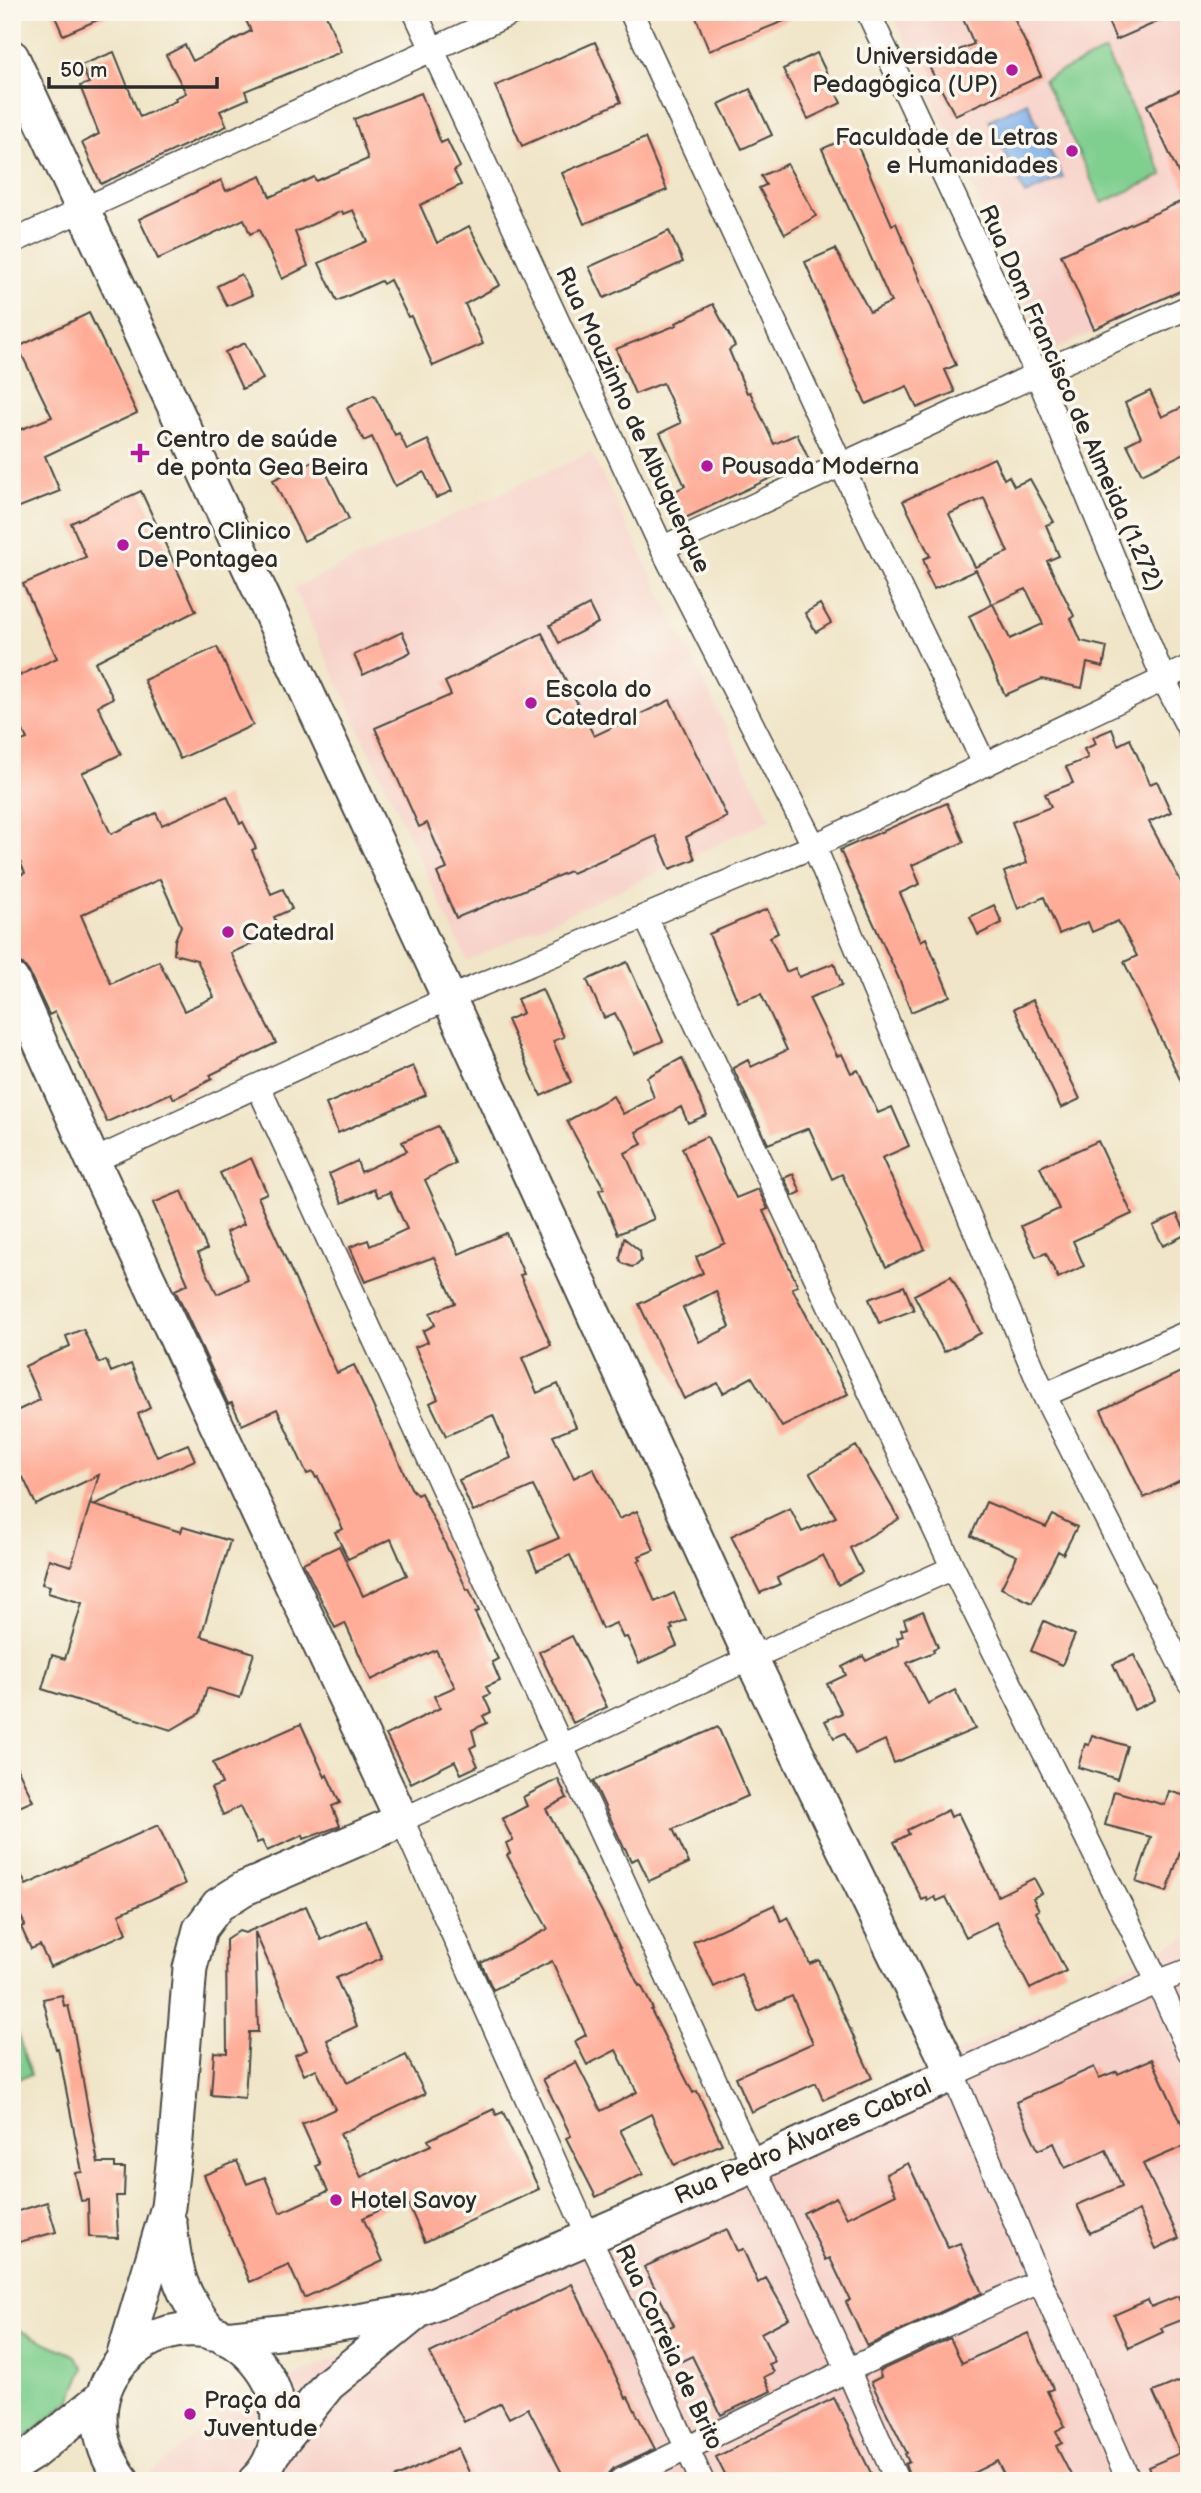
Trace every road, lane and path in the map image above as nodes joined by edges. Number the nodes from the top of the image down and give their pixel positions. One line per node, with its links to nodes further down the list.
1 (415, 12): 5 (street, Rua Mouzinho de Albuquerque)
2 (514, 12): 5 (street)
3 (631, 12): 11 (street)
4 (868, 12): 10 (street, Rua Dom Francisco de Almeida (1.272))
5 (432, 49): 7 (street); 12 (street, Rua Mouzinho de Albuquerque)
6 (12, 57): 7 (street)
7 (84, 209): 8 (street); 20 (street)
8 (12, 242)
9 (1189, 307): 10 (street)
10 (1037, 374): 11 (street); 14 (street, Rua Dom Francisco de Almeida (1.272))
11 (841, 465): 12 (street); 16 (street)
12 (662, 548): 17 (street, Rua Mouzinho de Albuquerque)
13 (1189, 667): 14 (street)
14 (1164, 680): 15 (street, Rua Dom Francisco de Almeida (1.272)); 16 (street)
15 (1189, 729)
16 (985, 765): 17 (street)
17 (814, 846): 18 (street); 24 (street, Rua Mouzinho de Albuquerque)
18 (646, 918): 20 (street); 25 (street)
19 (12, 980): 22 (street)
20 (449, 998): 21 (street); 26 (street)
21 (258, 1086): 22 (street); 28 (street)
22 (93, 1161): 29 (street)
23 (1189, 1332): 24 (street)
24 (1044, 1395): 27 (street, Rua Mouzinho de Albuquerque)
25 (953, 1567): 26 (street); 31 (street)
26 (751, 1658): 28 (street); 33 (street)
27 (1189, 1682)
28 (560, 1747): 29 (street); 34 (street)
29 (401, 1819): 35 (street); 36 (street, Rua Correia de Brito)
30 (1189, 1970): 31 (street, Rua Pedro Álvares Cabral)
31 (1158, 1982): 32 (street); 33 (street, Rua Pedro Álvares Cabral)
32 (1189, 2051)
33 (953, 2074): 34 (street, Rua Pedro Álvares Cabral); 37 (street)
34 (752, 2166): 36 (street, Rua Pedro Álvares Cabral); 41 (street)
35 (168, 2207): 39 (street); 40 (street)
36 (588, 2236): 38 (street, Rua Pedro Álvares Cabral); 43 (street, Rua Correia de Brito)
37 (1040, 2281): 41 (street); 51 (street)
38 (418, 2311): 39 (street); 45 (street)
39 (218, 2335): 40 (street); 45 (street)
40 (123, 2358): 42 (street)
41 (848, 2370): 43 (street); 50 (street)
42 (102, 2397): 44 (street); 46 (street)
43 (687, 2448): 48 (street); 49 (street, Rua Correia de Brito)
44 (12, 2466)
45 (274, 2467): 47 (street)
46 (123, 2481)
47 (255, 2481)
48 (620, 2481)
49 (702, 2481)
50 (897, 2481)
51 (1129, 2481)

